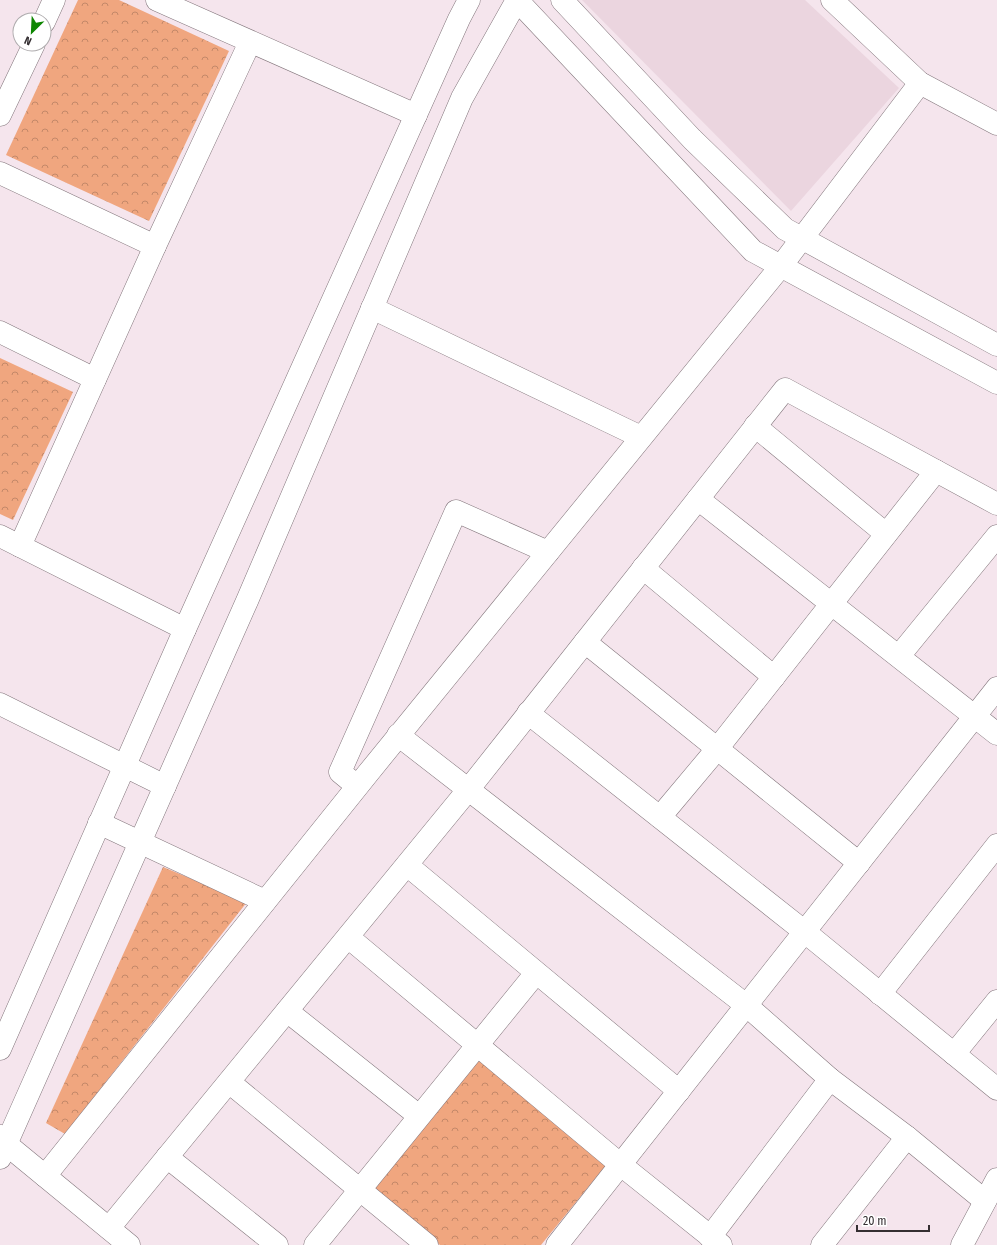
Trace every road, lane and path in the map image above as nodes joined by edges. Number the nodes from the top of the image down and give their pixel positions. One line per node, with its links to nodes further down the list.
1 (54, 0): 6 (street)
2 (157, 0): 7 (street)
3 (469, 0): 11 (street)
4 (562, 0): 14 (street)
5 (832, 0): 9 (street)
6 (49, 12)
7 (250, 42): 11 (street); 15 (street)
8 (30, 52): 10 (street)
9 (920, 82): 12 (street); 14 (street)
10 (0, 115)
11 (416, 116): 34 (street)
12 (997, 124)
13 (0, 173): 15 (street)
14 (802, 238): 16 (street); 19 (street)
15 (155, 246): 20 (street)
16 (781, 266): 17 (street); 21 (street); 23 (street)
17 (372, 308): 23 (street); 46 (street)
18 (0, 332): 20 (street)
19 (997, 345)
20 (95, 378): 30 (street)
21 (997, 383)
22 (755, 426): 24 (street); 25 (street); 27 (street)
23 (641, 437): 31 (street)
24 (936, 471): 26 (street); 27 (street)
25 (698, 499): 32 (street); 33 (street)
26 (997, 504)
27 (886, 534): 33 (street)
28 (0, 536): 30 (street)
29 (997, 536): 36 (street)
30 (20, 546): 34 (street)
31 (548, 552): 43 (street); 47 (street)
32 (643, 568): 35 (street); 37 (street)
33 (831, 604): 36 (street); 37 (street)
34 (186, 629): 45 (street)
35 (584, 642): 40 (street); 44 (street)
36 (900, 656): 41 (street)
37 (774, 677): 44 (street)
38 (997, 688): 41 (street)
39 (0, 704): 45 (street)
40 (528, 713): 48 (street); 49 (street)
41 (975, 716): 42 (street); 53 (street)
42 (997, 734)
43 (398, 736): 47 (street); 48 (street)
44 (717, 749): 49 (street); 53 (street)
45 (124, 766): 46 (street); 50 (street)
46 (165, 786): 51 (street)
47 (357, 786): 55 (street)
48 (468, 790): 54 (street); 61 (street)
49 (660, 817): 56 (street)
50 (99, 823): 51 (street); 64 (street)
51 (140, 842): 55 (street); 72 (street)
52 (997, 845): 59 (street)
53 (859, 863): 56 (street)
54 (407, 865): 57 (street); 58 (street)
55 (265, 901): 75 (street)
56 (804, 932): 59 (street); 61 (street)
57 (348, 937): 62 (street); 63 (street)
58 (536, 973): 63 (street); 69 (street)
59 (880, 994): 65 (street)
60 (997, 1001): 65 (street)
61 (746, 1005): 66 (street); 69 (street)
62 (287, 1011): 67 (street); 70 (street)
63 (477, 1045): 70 (street); 74 (street)
64 (0, 1048)
65 (954, 1054): 68 (street)
66 (830, 1079): 71 (street); 81 (street)
67 (229, 1082): 73 (street); 77 (street)
68 (997, 1089)
69 (679, 1091): 74 (street)
70 (419, 1116): 77 (street)
71 (907, 1137): 78 (street); 86 (street)
72 (2, 1145): 75 (street)
73 (168, 1157): 79 (street); 83 (street)
74 (621, 1164): 80 (street); 81 (street)
75 (45, 1176): 79 (street)
76 (997, 1179): 78 (street)
77 (360, 1190): 84 (street); 85 (street)
78 (985, 1201): 87 (street)
79 (109, 1228): 82 (street)
80 (568, 1241)
81 (716, 1241)
82 (129, 1245)
83 (277, 1245)
84 (315, 1245)
85 (427, 1245)
86 (822, 1245)
87 (962, 1245)

